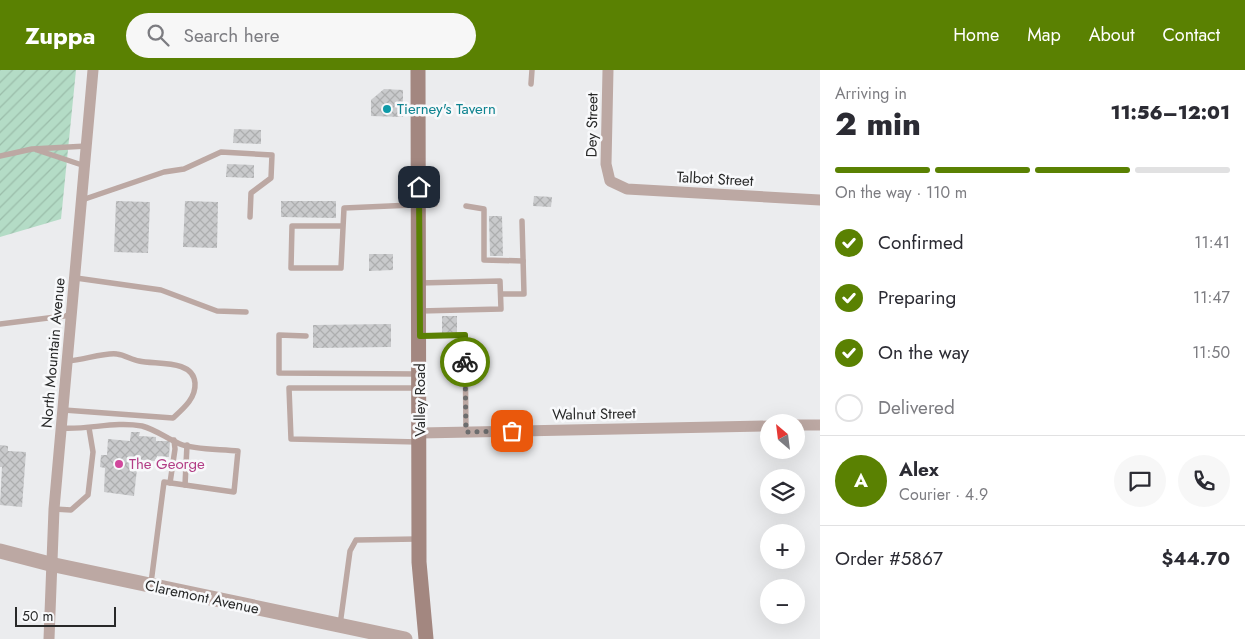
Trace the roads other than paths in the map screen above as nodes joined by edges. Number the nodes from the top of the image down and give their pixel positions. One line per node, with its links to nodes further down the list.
1 (93, 70): 6 (street, North Mountain Avenue)
2 (418, 70): 13 (main road, Valley Road)
3 (532, 70): 5 (lane)
4 (608, 70): 10 (street, Dey Street)
5 (531, 84)
6 (87, 146): 7 (lane); 9 (street, North Mountain Avenue)
7 (32, 148): 8 (lane); 9 (lane)
8 (0, 156)
9 (85, 166): 11 (street, North Mountain Avenue)
10 (610, 181): 12 (street, Talbot Street)
11 (82, 200): 16 (lane); 20 (street, North Mountain Avenue)
12 (820, 200)
13 (419, 204): 14 (lane); 18 (lane); 21 (main road, Valley Road)
14 (435, 204)
15 (466, 206): 19 (lane)
16 (250, 217)
17 (522, 220): 19 (lane)
18 (343, 226): 18 (lane)
19 (523, 261): 22 (lane)
20 (76, 278): 24 (lane); 25 (street, North Mountain Avenue)
21 (419, 282): 22 (lane); 23 (main road, Valley Road)
22 (501, 294): 23 (lane)
23 (420, 311): 28 (main road, Valley Road)
24 (246, 312)
25 (72, 315): 26 (lane); 29 (street, North Mountain Avenue)
26 (0, 324)
27 (306, 336): 30 (lane)
28 (420, 336): 30 (main road, Valley Road); 37 (lane)
29 (68, 361): 31 (street, North Mountain Avenue); 31 (lane)
30 (420, 381): 38 (main road, Valley Road); 38 (lane)
31 (64, 410): 35 (street, North Mountain Avenue)
32 (805, 425): 33 (street)
33 (820, 425)
34 (760, 426): 37 (street, Walnut Street)
35 (61, 428): 36 (lane); 43 (street, North Mountain Avenue)
36 (89, 428): 39 (lane); 43 (lane)
37 (466, 432): 38 (street, Walnut Street)
38 (420, 437): 44 (main road, Valley Road)
39 (174, 440): 40 (lane); 41 (lane)
40 (187, 445): 42 (lane); 42 (lane)
41 (170, 483): 42 (lane); 47 (lane)
42 (184, 485)
43 (54, 509): 46 (street, North Mountain Avenue)
44 (419, 539): 48 (lane); 51 (main road, Valley Road)
45 (0, 551): 46 (street, Claremont Avenue)
46 (50, 564): 47 (street, Claremont Avenue); 49 (street, North Mountain Avenue)
47 (150, 586): 48 (street, Claremont Avenue)
48 (340, 626): 50 (street, Claremont Avenue)
49 (49, 639)
50 (405, 639)
51 (426, 639)

